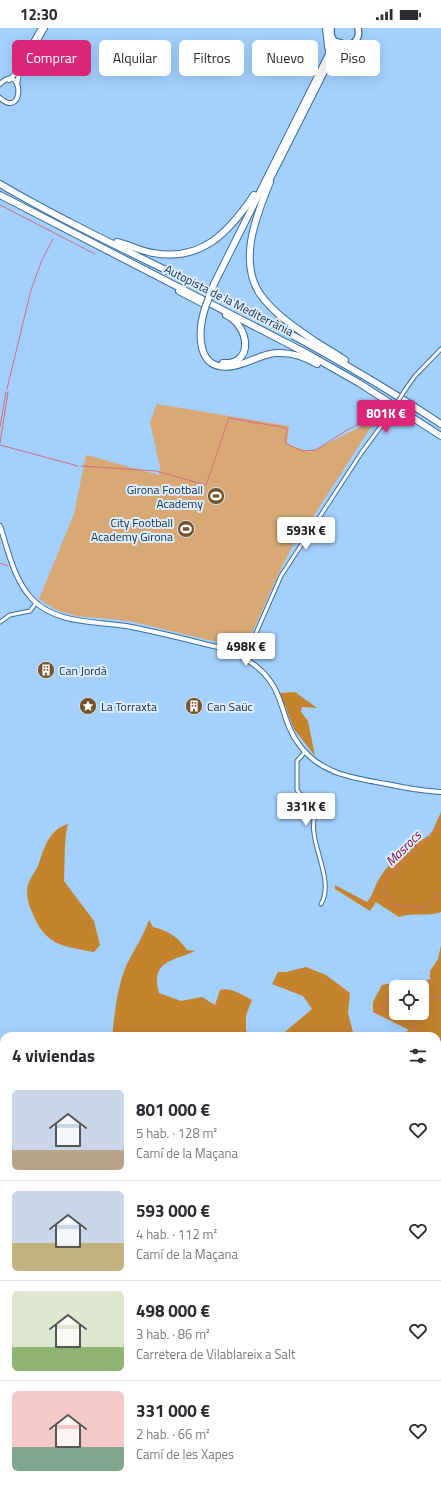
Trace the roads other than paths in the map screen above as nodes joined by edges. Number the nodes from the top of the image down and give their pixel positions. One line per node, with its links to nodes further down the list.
1 (41, 28): 12 (street)
2 (45, 28): 14 (street)
3 (326, 28): 15 (highway)
4 (331, 28): 7 (highway)
5 (354, 28): 9 (highway)
6 (358, 28): 10 (highway)
7 (332, 38): 8 (highway); 15 (highway)
8 (335, 40)
9 (352, 40)
10 (356, 40)
11 (326, 69): 19 (highway)
12 (9, 80): 13 (street); 14 (street)
13 (0, 84)
14 (17, 84): 17 (street)
15 (314, 84): 19 (highway)
16 (0, 100): 17 (street)
17 (6, 102): 18 (street)
18 (0, 106)
19 (274, 167): 22 (highway); 24 (highway); 26 (highway)
20 (0, 184): 22 (highway, Autopista de la Mediterrània)
21 (0, 195): 23 (highway, Autopista de la Mediterrània)
22 (70, 222): 26 (highway, Autopista de la Mediterrània)
23 (155, 275): 24 (highway); 27 (highway, Autopista de la Mediterrània)
24 (206, 309): 27 (highway)
25 (441, 349): 33 (street, bridge)
26 (362, 374): 28 (highway, Autopista de la Mediterrània)
27 (391, 403): 29 (highway, Autopista de la Mediterrània)
28 (441, 424)
29 (441, 436)
30 (0, 526): 31 (street)
31 (36, 603): 32 (street); 33 (street)
32 (0, 622)
33 (245, 658): 34 (street)
34 (305, 752): 35 (street); 36 (street)
35 (441, 792)
36 (321, 904)

